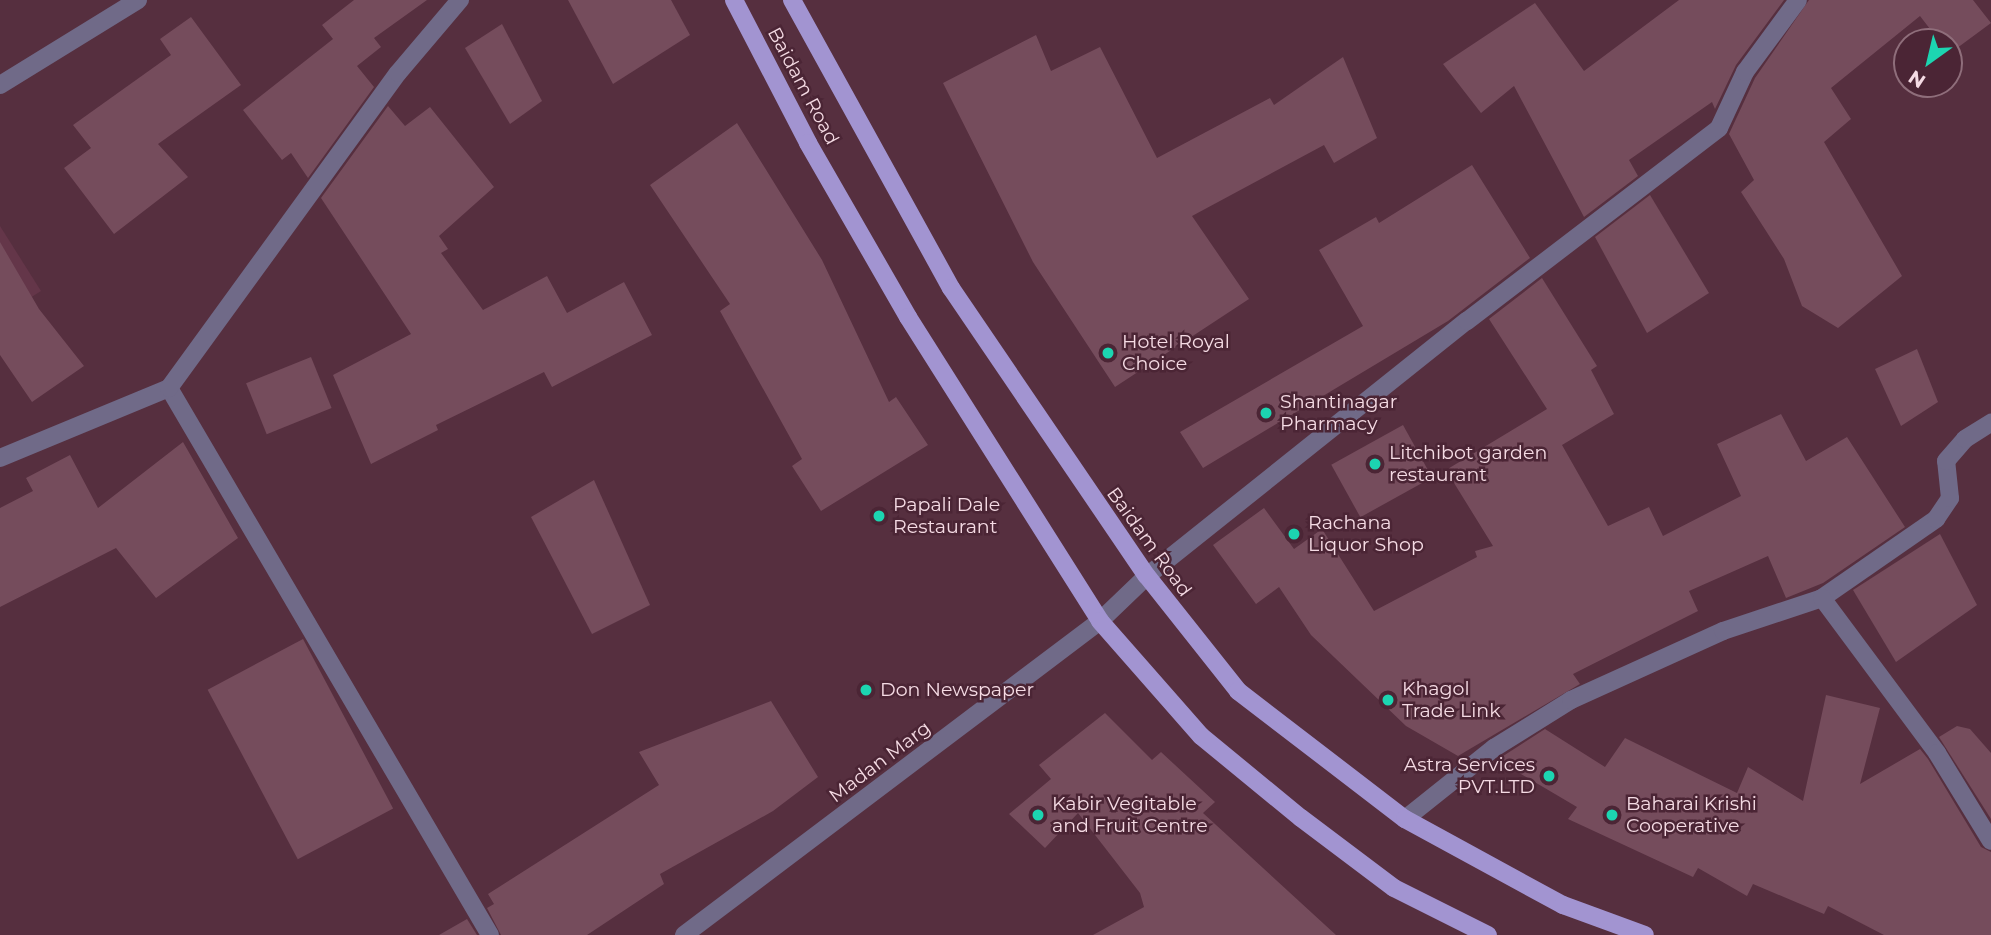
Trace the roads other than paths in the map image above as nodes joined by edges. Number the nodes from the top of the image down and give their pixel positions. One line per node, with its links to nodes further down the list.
1 (138, 0): 6 (street)
2 (460, 0): 7 (street)
3 (734, 0): 12 (main road, Baidam Road)
4 (792, 0): 10 (main road, Baidam Road)
5 (1798, 0): 10 (street, Madan Marg)
6 (0, 85)
7 (169, 388): 9 (street); 15 (street)
8 (1991, 423): 11 (street)
9 (0, 458)
10 (1147, 576): 12 (street, Madan Marg); 13 (main road, Baidam Road)
11 (1822, 598): 13 (street); 14 (street)
12 (1100, 621): 16 (street, Madan Marg); 17 (main road, Baidam Road)
13 (1405, 819): 18 (main road, Baidam Road)
14 (1991, 841)
15 (490, 935)
16 (684, 935)
17 (1488, 935)
18 (1645, 935)

